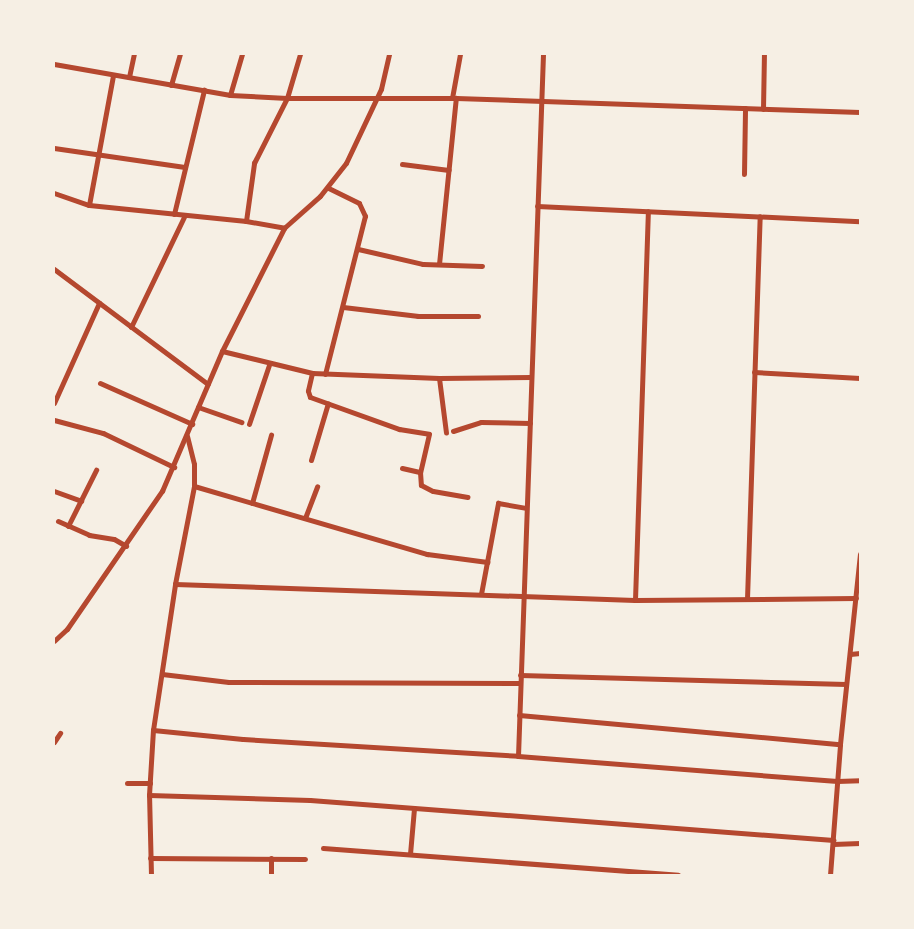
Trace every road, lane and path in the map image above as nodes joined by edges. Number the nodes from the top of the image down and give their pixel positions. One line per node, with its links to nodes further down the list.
1 (134, 54): 11 (street)
2 (180, 54): 12 (street)
3 (242, 54): 14 (street)
4 (300, 54): 15 (street)
5 (389, 54): 16 (street)
6 (460, 54): 17 (street)
7 (543, 54): 18 (street)
8 (764, 54): 20 (street)
9 (54, 64): 10 (street)
10 (113, 75): 11 (street); 23 (street)
11 (129, 77): 12 (street)
12 (171, 85): 13 (street)
13 (204, 90): 14 (street); 25 (street)
14 (230, 95): 15 (street)
15 (287, 98): 16 (street); 36 (street)
16 (376, 98): 17 (street); 28 (street)
17 (454, 98): 18 (street); 26 (street)
18 (541, 101): 19 (street); 31 (street)
19 (745, 108): 20 (street); 27 (street)
20 (763, 109): 21 (street)
21 (860, 112)
22 (54, 148): 23 (street)
23 (98, 155): 25 (street); 30 (street)
24 (402, 164): 26 (street)
25 (185, 167): 33 (street)
26 (449, 170): 40 (street)
27 (744, 174)
28 (328, 188): 38 (street); 39 (street)
29 (54, 193): 30 (street)
30 (89, 205): 33 (street)
31 (537, 206): 32 (street); 52 (street)
32 (648, 211): 35 (street); 93 (street)
33 (174, 214): 34 (street)
34 (185, 215): 36 (street); 46 (street)
35 (760, 216): 37 (street); 49 (street)
36 (246, 221): 38 (street)
37 (860, 221)
38 (284, 228): 47 (street)
39 (358, 249): 40 (street); 44 (street)
40 (439, 264): 41 (street)
41 (482, 266)
42 (54, 269): 43 (street)
43 (99, 303): 46 (street); 57 (street)
44 (343, 308): 45 (street); 51 (street)
45 (478, 316)
46 (131, 327): 56 (street)
47 (222, 351): 48 (street); 56 (street)
48 (269, 365): 50 (street); 64 (street)
49 (754, 372): 54 (street); 92 (street)
50 (312, 374): 51 (street); 58 (street)
51 (325, 374): 53 (street)
52 (531, 377): 53 (street); 62 (street)
53 (439, 378): 66 (street)
54 (860, 378)
55 (100, 383): 63 (street)
56 (208, 384): 59 (street)
57 (54, 403)
58 (328, 403): 69 (street); 73 (street)
59 (198, 407): 61 (street); 63 (street)
60 (54, 420): 70 (street)
61 (241, 422)
62 (530, 423): 65 (street); 80 (street)
63 (192, 424): 68 (street)
64 (249, 424)
65 (453, 431)
66 (446, 433)
67 (271, 435): 79 (street)
68 (187, 436): 70 (street); 74 (street)
69 (311, 460)
70 (174, 467): 84 (street)
71 (402, 468): 73 (street)
72 (96, 470): 78 (street)
73 (420, 472): 77 (street)
74 (194, 486): 79 (street); 88 (street)
75 (317, 486): 81 (street)
76 (54, 491): 78 (street)
77 (467, 497)
78 (81, 501): 83 (street)
79 (252, 502): 81 (street)
80 (526, 508): 86 (street); 90 (street)
81 (305, 518): 86 (street)
82 (58, 522): 83 (street)
83 (68, 526): 84 (street)
84 (126, 546): 94 (street)
85 (860, 554): 87 (street)
86 (487, 562): 89 (street)
87 (859, 570): 91 (street)
88 (175, 584): 89 (street); 97 (street)
89 (481, 594): 90 (street)
90 (523, 596): 93 (street); 98 (street)
91 (856, 598): 92 (street); 96 (street)
92 (747, 599): 93 (street)
93 (635, 600)
94 (54, 641)
95 (860, 653): 96 (street)
96 (850, 654): 100 (street)
97 (162, 674): 99 (street); 102 (street)
98 (520, 675): 99 (street); 100 (street)
99 (520, 683): 101 (street)
100 (846, 684): 105 (street)
101 (519, 715): 105 (street); 106 (street)
102 (153, 730): 106 (street); 110 (street)
103 (60, 732): 104 (street)
104 (54, 742)
105 (840, 744): 108 (street)
106 (518, 756): 108 (street)
107 (860, 780): 108 (street)
108 (837, 781): 113 (street)
109 (127, 783): 110 (street)
110 (150, 783): 111 (street)
111 (150, 795): 112 (street); 117 (street)
112 (414, 808): 113 (street); 116 (street)
113 (833, 842): 114 (street); 123 (street)
114 (860, 843)
115 (323, 848): 116 (street)
116 (410, 854): 122 (street)
117 (150, 858): 118 (street); 120 (street)
118 (271, 858): 119 (street); 121 (street)
119 (305, 859)
120 (151, 875)
121 (271, 875)
122 (678, 875)
123 (830, 875)

